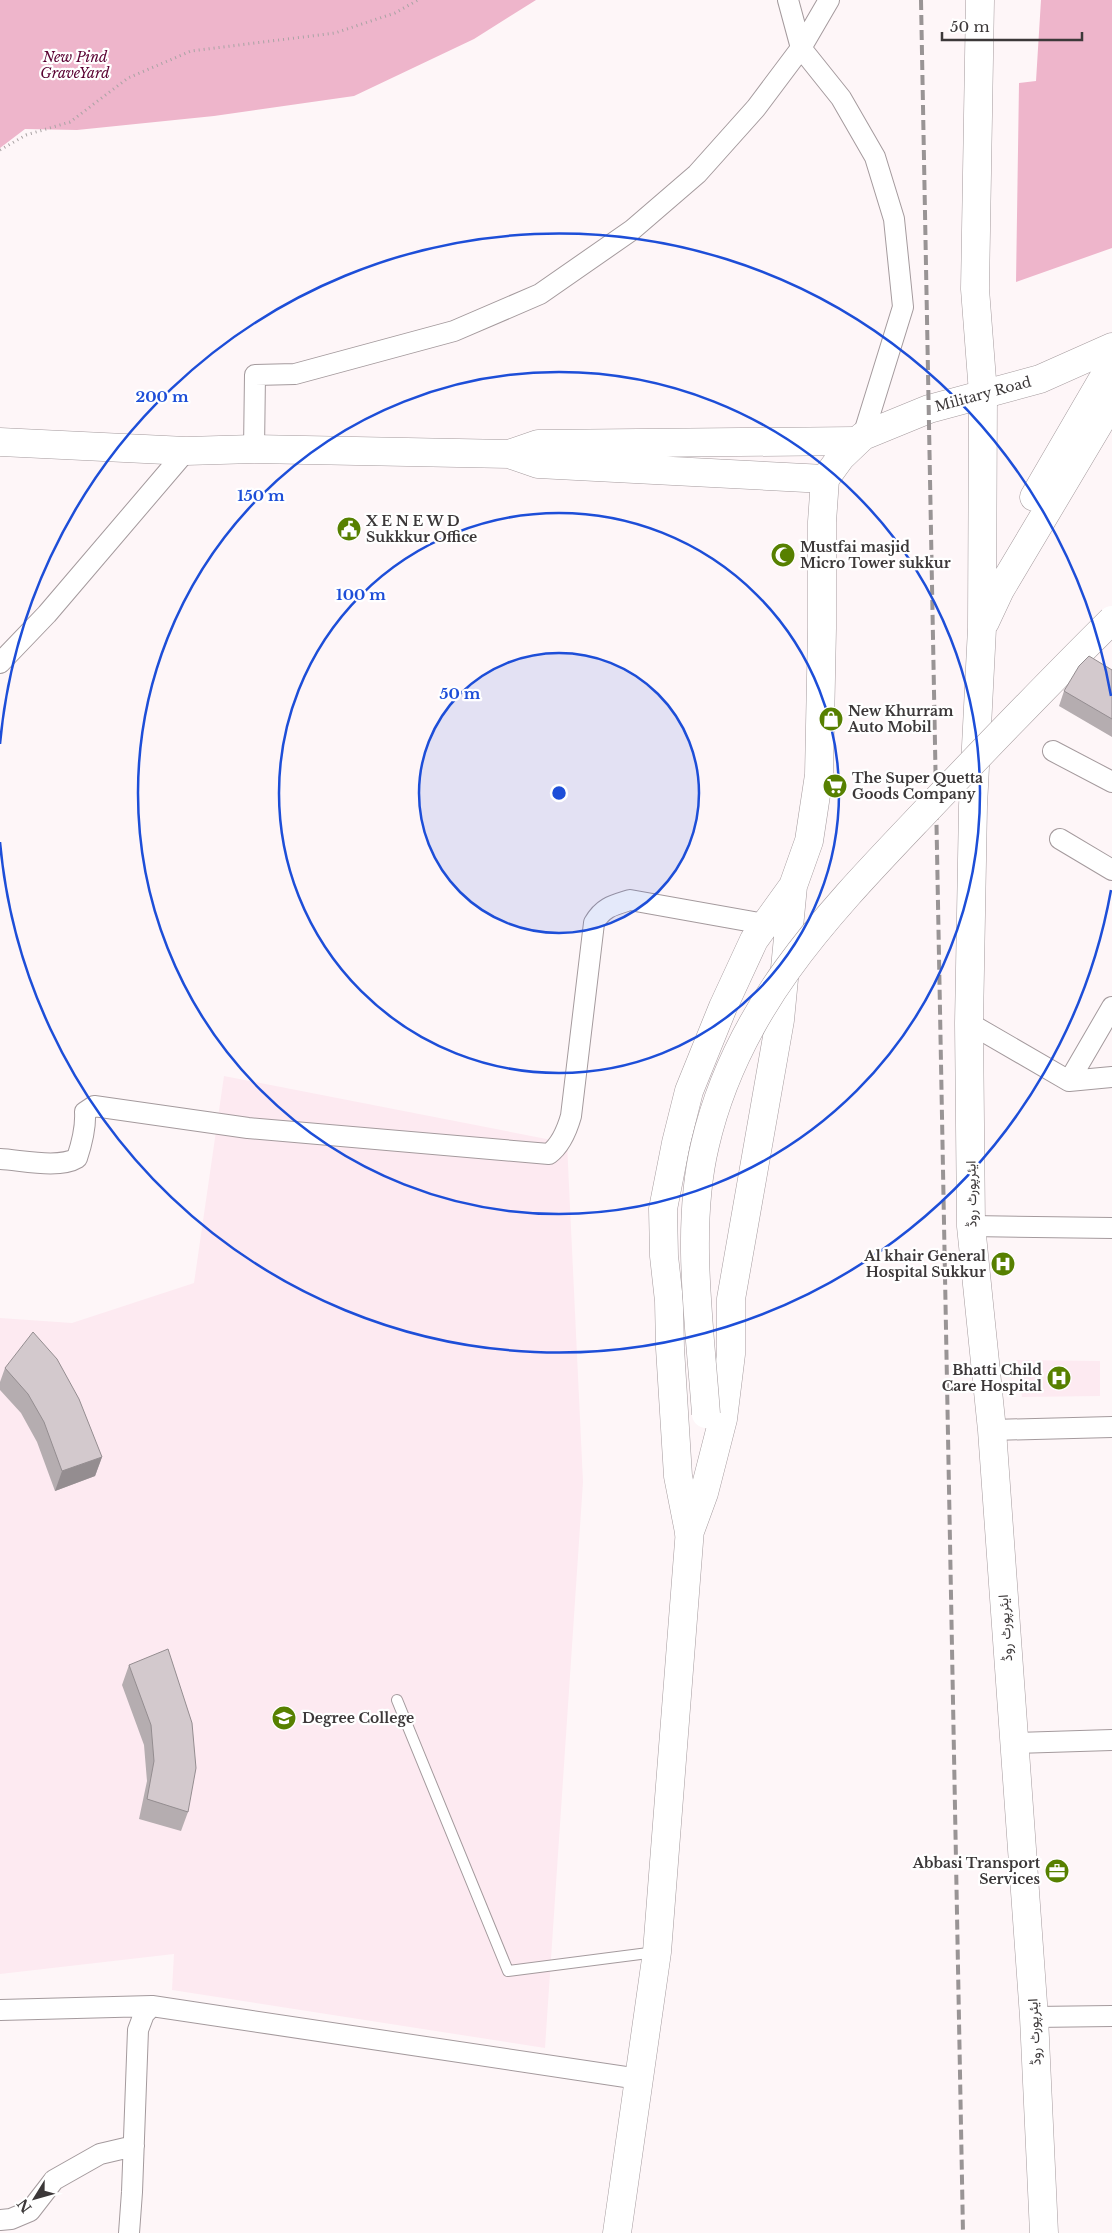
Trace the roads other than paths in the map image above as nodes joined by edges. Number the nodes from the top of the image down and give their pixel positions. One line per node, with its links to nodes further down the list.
1 (788, 0): 4 (street)
2 (829, 0): 4 (street)
3 (980, 0): 7 (main road, ایئرپورٹ روڈ)
4 (801, 48): 9 (street); 11 (street)
5 (1112, 347): 7 (main road, Military Road)
6 (1112, 364): 15 (main road)
7 (983, 393): 9 (main road, Military Road); 15 (main road, ایئرپورٹ روڈ)
8 (1112, 402): 17 (main road)
9 (859, 439): 13 (main road); 14 (main road)
10 (0, 442): 12 (main road)
11 (254, 449): 12 (main road); 13 (main road)
12 (186, 452): 18 (street)
13 (509, 454): 14 (main road)
14 (825, 479): 23 (main road)
15 (982, 587): 17 (main road, ایئرپورٹ روڈ)
16 (1112, 620): 34 (main road, bridge)
17 (982, 628): 26 (main road, ایئرپورٹ روڈ)
18 (0, 663)
19 (1053, 751): 20 (street)
20 (1112, 782)
21 (1060, 839): 22 (street)
22 (1112, 870)
23 (793, 886): 24 (main road); 34 (main road)
24 (764, 924): 29 (street); 34 (main road)
25 (1112, 1007): 28 (street)
26 (969, 1023): 28 (street); 30 (main road, ایئرپورٹ روڈ)
27 (1112, 1077): 28 (street)
28 (1069, 1081)
29 (0, 1159)
30 (971, 1226): 31 (street); 33 (main road, ایئرپورٹ روڈ)
31 (1112, 1228)
32 (1112, 1427): 33 (street)
33 (992, 1430): 37 (main road, ایئرپورٹ روڈ)
34 (689, 1534): 38 (main road)
35 (398, 1700): 38 (lane)
36 (1112, 1740): 37 (street)
37 (1013, 1743): 42 (main road, ایئرپورٹ روڈ)
38 (657, 1952): 43 (main road)
39 (152, 2006): 40 (street); 43 (street); 44 (street)
40 (0, 2010)
41 (1112, 2016): 42 (street)
42 (1034, 2017): 48 (main road, ایئرپورٹ روڈ)
43 (639, 2079): 47 (main road)
44 (134, 2146): 45 (street); 46 (street)
45 (0, 2220)
46 (129, 2233)
47 (617, 2233)
48 (1044, 2233)

